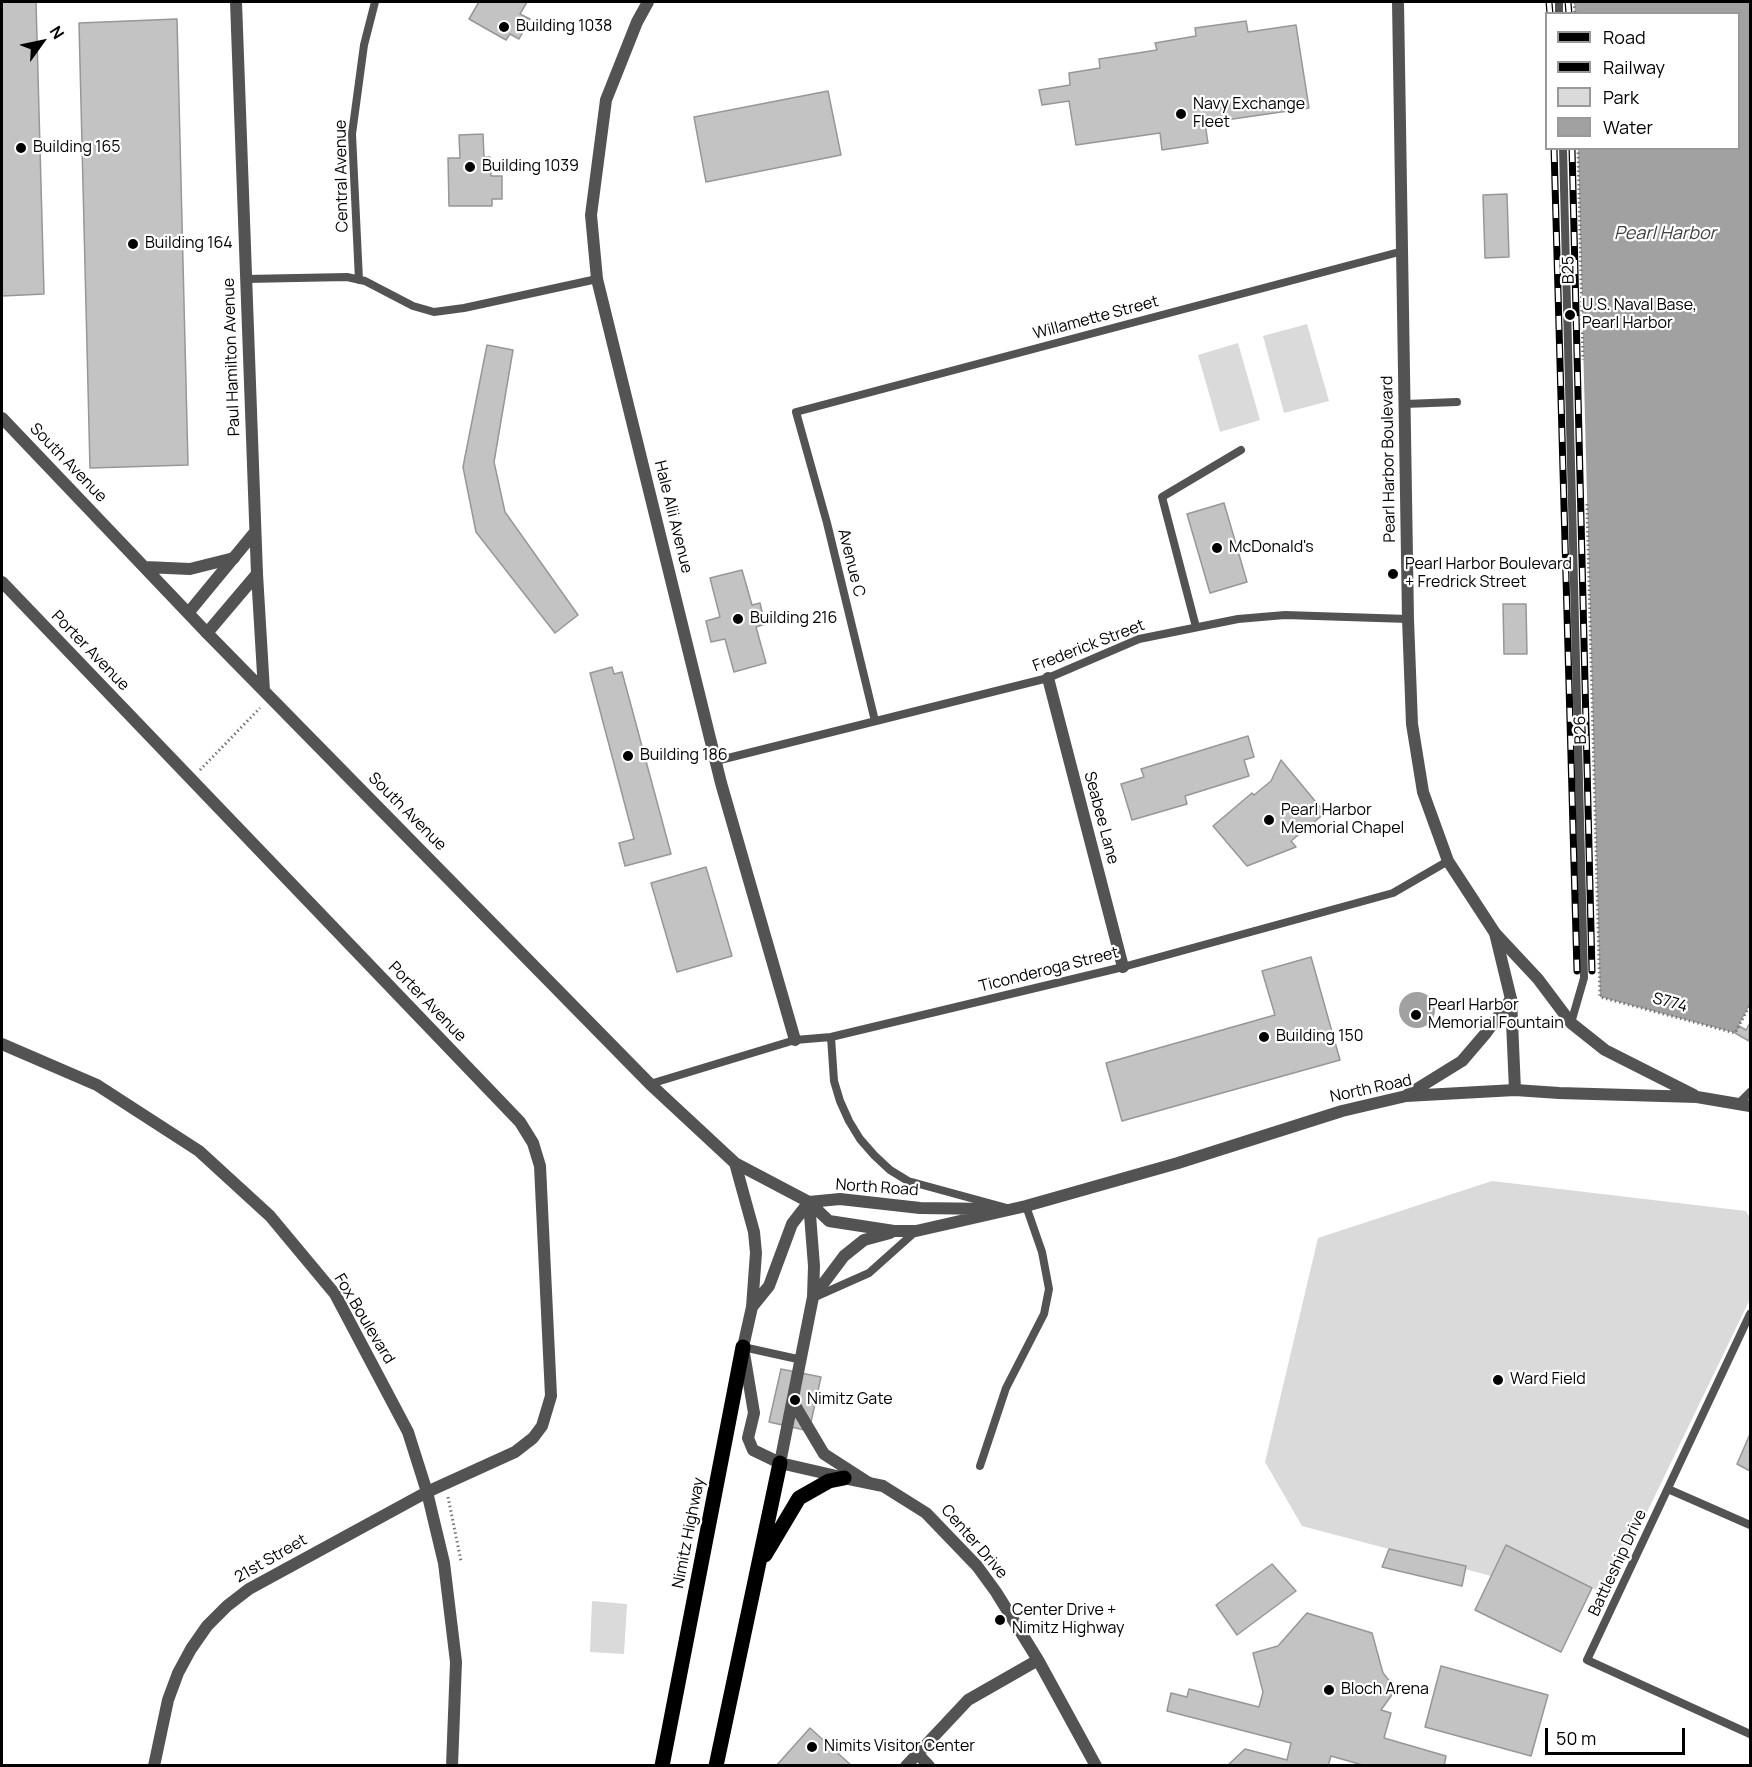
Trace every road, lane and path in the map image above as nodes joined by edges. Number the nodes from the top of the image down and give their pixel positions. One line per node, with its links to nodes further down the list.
1 (236, 2): 8 (street, Paul Hamilton Avenue)
2 (375, 2): 10 (lane, Central Avenue)
3 (648, 2): 9 (street, Hale Alii Avenue)
4 (1398, 2): 7 (street, Pearl Harbor Boulevard)
5 (1563, 150): 38 (lane)
6 (1578, 150): 11 (path, B25)
7 (1403, 251): 13 (street, Pearl Harbor Boulevard); 14 (lane, Willamette Street)
8 (246, 279): 10 (lane); 18 (street, Paul Hamilton Avenue)
9 (597, 279): 10 (lane); 30 (street, Hale Alii Avenue)
10 (359, 280)
11 (1584, 370)
12 (1457, 402): 13 (lane)
13 (1405, 404): 24 (street, Pearl Harbor Boulevard)
14 (796, 412): 29 (lane, Avenue C)
15 (2, 418): 20 (street, South Avenue)
16 (1241, 450): 25 (lane)
17 (1587, 499): 35 (path, B26)
18 (255, 532): 19 (street); 21 (street, Paul Hamilton Avenue)
19 (234, 558): 20 (street); 23 (street)
20 (145, 567): 23 (street, South Avenue)
21 (257, 574): 26 (street); 28 (street, Paul Hamilton Avenue)
22 (2, 582): 31 (street, Porter Avenue)
23 (189, 612): 26 (street, South Avenue)
24 (1408, 619): 25 (lane, Frederick Street); 32 (street, Pearl Harbor Boulevard)
25 (1196, 627): 27 (lane, Frederick Street)
26 (207, 633): 28 (street, South Avenue)
27 (1048, 678): 29 (lane, Frederick Street); 34 (street, Seabee Lane)
28 (267, 694): 31 (path); 42 (street, South Avenue)
29 (875, 722): 30 (lane, Frederick Street)
30 (716, 761): 40 (street, Hale Alii Avenue)
31 (190, 780): 65 (street, Porter Avenue)
32 (1448, 861): 33 (street, Pearl Harbor Boulevard); 34 (lane, Ticonderoga Street)
33 (1495, 933): 36 (street); 38 (street)
34 (1123, 967): 39 (lane, Ticonderoga Street)
35 (1600, 997): 37 (path, S774)
36 (1511, 999): 43 (street); 45 (street)
37 (1750, 1005)
38 (1571, 1023): 46 (street)
39 (831, 1037): 40 (lane, Ticonderoga Street); 51 (lane)
40 (795, 1040): 42 (lane, Ticonderoga Street)
41 (2, 1044): 65 (street, Fox Boulevard)
42 (650, 1084): 48 (street, South Avenue)
43 (1515, 1090): 45 (street, North Road); 46 (street, North Road)
44 (1750, 1092): 47 (lane)
45 (1406, 1096): 50 (street, North Road)
46 (1697, 1097): 47 (street, North Road)
47 (1745, 1105)
48 (735, 1163): 49 (street, South Avenue); 55 (street, Nimitz Highway)
49 (809, 1202): 51 (street, North Road); 52 (street, North Road); 54 (street); 55 (street)
50 (1026, 1206): 51 (street, North Road); 61 (lane)
51 (1011, 1209): 53 (street, North Road)
52 (894, 1231): 53 (street, North Road); 54 (street)
53 (916, 1231): 54 (lane)
54 (813, 1297): 58 (street)
55 (752, 1307): 57 (street, Nimitz Highway)
56 (1750, 1314): 64 (lane, Battleship Drive)
57 (743, 1347): 58 (lane); 60 (street, Center Drive); 73 (main road, Nimitz Highway)
58 (802, 1360): 59 (street)
59 (793, 1402): 60 (street); 63 (street)
60 (780, 1463): 62 (street, Center Drive); 67 (main road)
61 (980, 1466)
62 (844, 1478): 63 (street, Center Drive); 67 (main road)
63 (869, 1483): 68 (street, Center Drive)
64 (1668, 1489): 66 (lane); 69 (lane, Battleship Drive)
65 (427, 1492): 71 (street, 21st Street); 72 (street, Fox Boulevard)
66 (1750, 1525)
67 (757, 1568): 74 (main road)
68 (1038, 1660): 70 (street); 77 (street, Center Drive)
69 (1750, 1734)
70 (917, 1753): 75 (street); 76 (street)
71 (154, 1766)
72 (452, 1766)
73 (662, 1766)
74 (716, 1766)
75 (906, 1766)
76 (929, 1766)
77 (1096, 1766)

